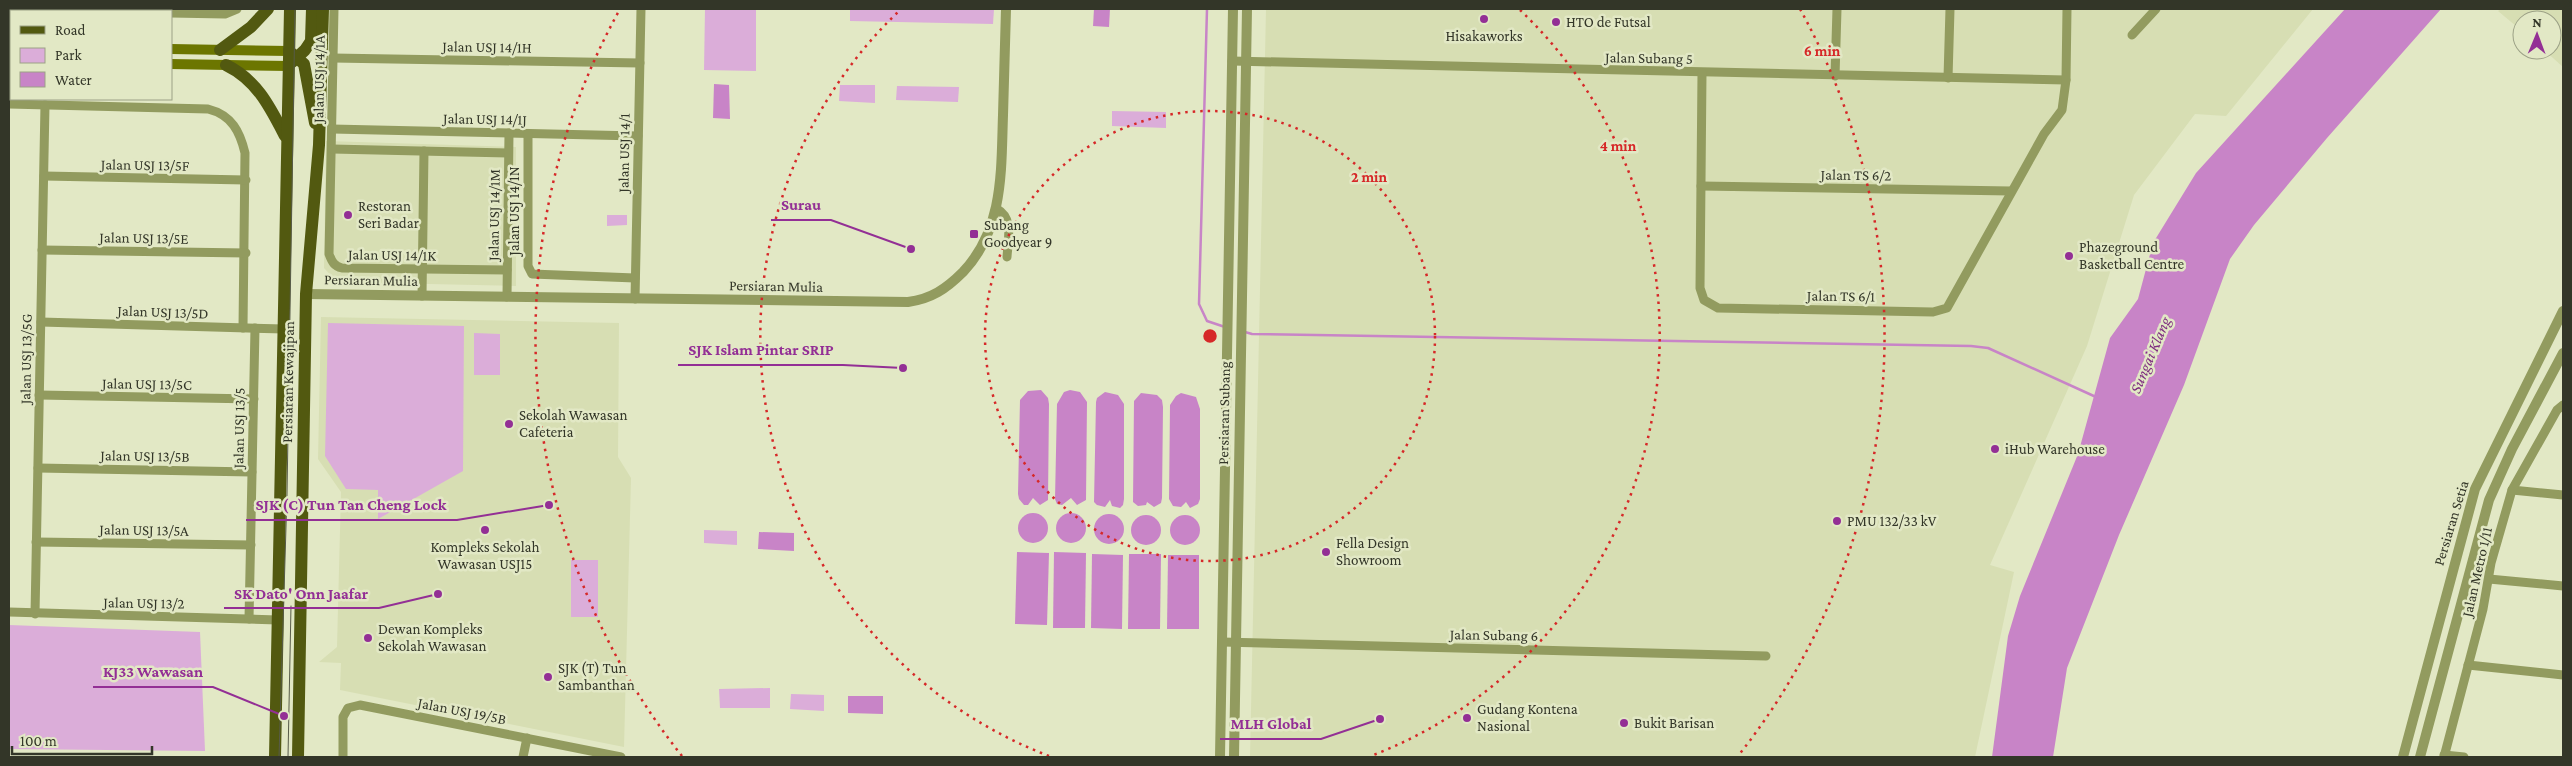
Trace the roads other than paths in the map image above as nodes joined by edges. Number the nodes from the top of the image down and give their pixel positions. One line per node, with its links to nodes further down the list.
1 (9, 9): 16 (street)
2 (237, 9): 17 (street)
3 (268, 9): 20 (main road)
4 (290, 9): 21 (main road, Persiaran Kewajipan)
5 (312, 9): 21 (main road)
6 (323, 9): 39 (main road, Persiaran Kewajipan)
7 (334, 9): 22 (street, Jalan USJ 14/1A)
8 (641, 9): 26 (street, Jalan USJ 14/1)
9 (1006, 9): 46 (street, Persiaran Mulia)
10 (1233, 9): 23 (street, Persiaran Subang)
11 (1247, 9): 24 (street, Persiaran Subang)
12 (1836, 9): 29 (street)
13 (1950, 9): 30 (street)
14 (2067, 9): 31 (street, Jalan TS 6/1)
15 (2156, 9): 18 (street)
16 (57, 10)
17 (172, 13)
18 (2132, 35)
19 (172, 49): 20 (main road)
20 (220, 50): 21 (main road)
21 (291, 58): 27 (main road); 38 (main road, Persiaran Kewajipan); 39 (main road)
22 (333, 58): 26 (street, Jalan USJ 14/1H); 34 (street, Jalan USJ 14/1A)
23 (1232, 61): 24 (street, Jalan Subang 5); 78 (street, Persiaran Subang)
24 (1246, 62): 28 (street, Jalan Subang 5); 79 (street, Persiaran Subang)
25 (172, 64): 27 (main road)
26 (640, 64): 37 (street, Jalan USJ 14/1)
27 (226, 65): 38 (main road)
28 (1702, 73): 29 (street, Jalan Subang 5); 44 (street, Jalan TS 6/1)
29 (1835, 76): 30 (street, Jalan Subang 5)
30 (1948, 78): 31 (street, Jalan Subang 5)
31 (2066, 80): 45 (street, Jalan TS 6/1)
32 (9, 104): 33 (street)
33 (46, 105): 42 (street, Jalan USJ 13/5G); 43 (street)
34 (332, 129): 35 (street, Jalan USJ 14/1J); 39 (street, Jalan USJ 14/1A)
35 (509, 133): 36 (street, Jalan USJ 14/1J); 41 (street, Jalan USJ 14/1M)
36 (528, 134): 37 (street, Jalan USJ 14/1J); 52 (street, Jalan USJ 14/1N)
37 (638, 136): 52 (street, Jalan USJ 14/1)
38 (287, 138): 61 (main road, Persiaran Kewajipan)
39 (325, 147): 40 (street); 50 (street, Jalan USJ 14/1K); 53 (main road, Persiaran Kewajipan)
40 (424, 151): 41 (street); 50 (street)
41 (508, 153): 51 (street, Jalan USJ 14/1M)
42 (44, 176): 43 (street, Jalan USJ 13/5F); 47 (street, Jalan USJ 13/5G)
43 (246, 180): 48 (street)
44 (1701, 186): 45 (street, Jalan TS 6/2); 45 (street, Jalan TS 6/1)
45 (2011, 191)
46 (997, 209): 49 (street); 56 (street, Persiaran Mulia)
47 (42, 250): 48 (street, Jalan USJ 13/5E); 58 (street, Jalan USJ 13/5G)
48 (246, 254): 59 (street)
49 (1007, 257)
50 (422, 269): 51 (street, Jalan USJ 14/1K); 54 (street)
51 (507, 270): 55 (street, Jalan USJ 14/1M)
52 (635, 278): 56 (street, Jalan USJ 14/1)
53 (306, 294): 54 (street, Persiaran Mulia); 86 (main road, Persiaran Kewajipan)
54 (422, 296): 55 (street, Persiaran Mulia)
55 (507, 297): 56 (street, Persiaran Mulia)
56 (635, 299)
57 (2563, 311): 92 (street, Persiaran Setia)
58 (41, 322): 59 (street, Jalan USJ 13/5D); 63 (street, Jalan USJ 13/5G)
59 (243, 328): 60 (street, Jalan USJ 13/5D)
60 (255, 328): 61 (street, Jalan USJ 13/5D); 64 (street, Jalan USJ 13/5)
61 (284, 329): 77 (main road, Persiaran Kewajipan)
62 (2563, 353): 93 (street, Persiaran Setia)
63 (39, 395): 64 (street, Jalan USJ 13/5C); 66 (street, Jalan USJ 13/5G)
64 (254, 400): 67 (street, Jalan USJ 13/5)
65 (2563, 405): 68 (street, Jalan Metro 1/11)
66 (38, 468): 67 (street, Jalan USJ 13/5B); 70 (street, Jalan USJ 13/5G)
67 (252, 472): 71 (street, Jalan USJ 13/5)
68 (2512, 490): 69 (street); 72 (street, Jalan Metro 1/11)
69 (2563, 495)
70 (36, 542): 71 (street, Jalan USJ 13/5A); 75 (street, Jalan USJ 13/5G)
71 (251, 545): 76 (street, Jalan USJ 13/5)
72 (2489, 579): 73 (street); 81 (street, Jalan Metro 1/11)
73 (2563, 586)
74 (9, 612): 75 (street, Jalan USJ 13/2)
75 (35, 614): 76 (street, Jalan USJ 13/2)
76 (249, 618): 77 (street, Jalan USJ 13/2)
77 (278, 620): 85 (main road, Persiaran Kewajipan)
78 (1222, 642): 79 (street, Jalan Subang 6); 90 (street, Persiaran Subang)
79 (1236, 643): 80 (street, Jalan Subang 6); 91 (street, Persiaran Subang)
80 (1766, 656)
81 (2468, 666): 82 (street); 84 (street, Jalan Metro 1/11)
82 (2563, 675)
83 (527, 738): 87 (street, Jalan USJ 19/5B); 88 (street); 89 (street, Jalan USJ 19/5B)
84 (2444, 756): 94 (street)
85 (274, 757)
86 (298, 757)
87 (342, 757)
88 (522, 757)
89 (621, 757)
90 (1220, 757)
91 (1234, 757)
92 (2403, 757)
93 (2420, 757)
94 (2464, 757)

